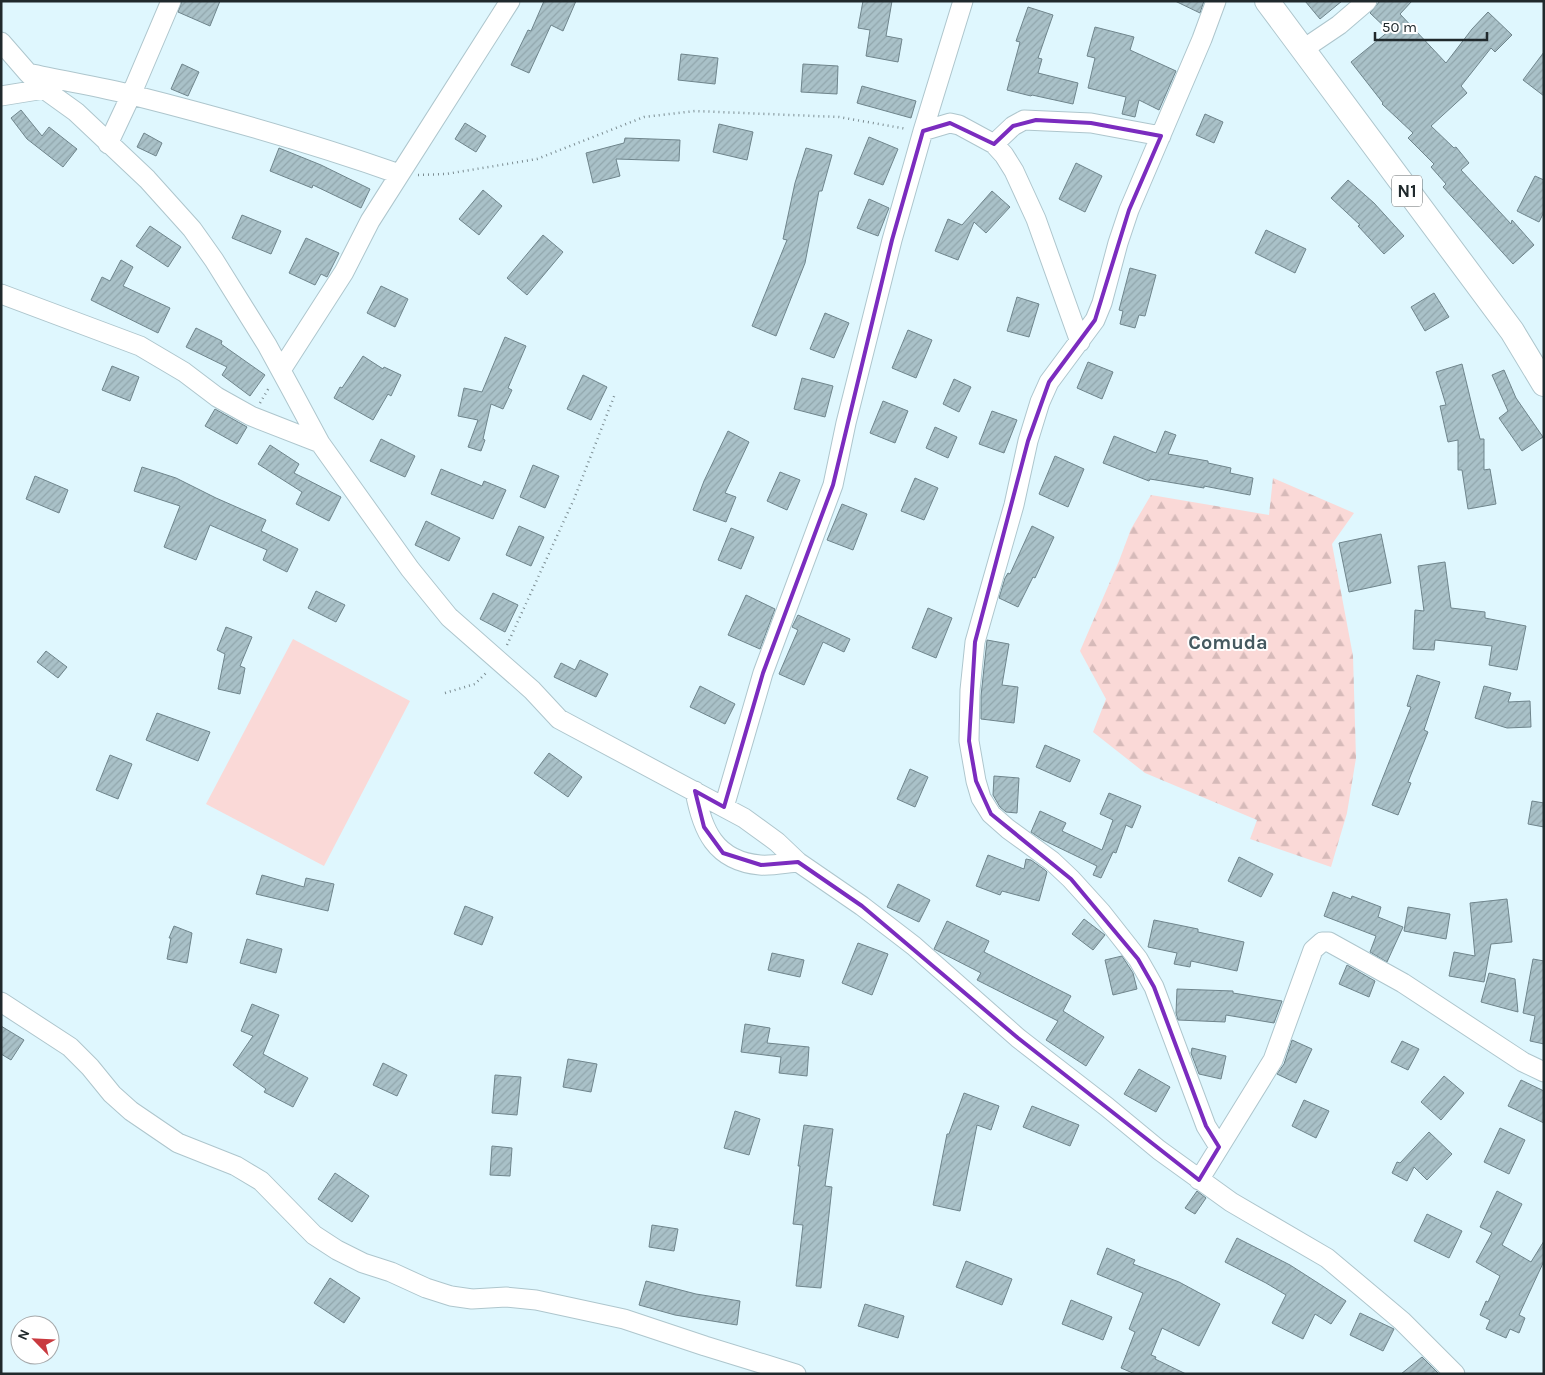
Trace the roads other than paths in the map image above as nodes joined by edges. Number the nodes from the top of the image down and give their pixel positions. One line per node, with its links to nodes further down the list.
1 (171, 1): 11 (street)
2 (510, 1): 17 (street)
3 (964, 1): 13 (street)
4 (1216, 1): 14 (street)
5 (1267, 1): 8 (main road, N1)
6 (1367, 1): 8 (street)
7 (1, 42): 9 (street)
8 (1302, 50): 21 (main road, N1)
9 (28, 74): 10 (street); 11 (street)
10 (44, 89): 12 (street); 15 (street)
11 (131, 95): 15 (street); 17 (street)
12 (1, 96)
13 (923, 131): 16 (street); 24 (street)
14 (1161, 136): 16 (street); 19 (street)
15 (108, 144): 20 (street)
16 (994, 144): 19 (street)
17 (400, 174): 20 (street)
18 (1, 294): 22 (street)
19 (1080, 342): 28 (street)
20 (281, 370): 22 (street)
21 (1544, 384)
22 (320, 443): 23 (street)
23 (695, 791): 24 (street); 25 (street)
24 (724, 807): 25 (street)
25 (798, 862): 29 (street)
26 (1, 1002): 30 (street)
27 (1544, 1072): 28 (street)
28 (1219, 1147): 29 (street)
29 (1199, 1180): 31 (street)
30 (796, 1374)
31 (1455, 1374)

